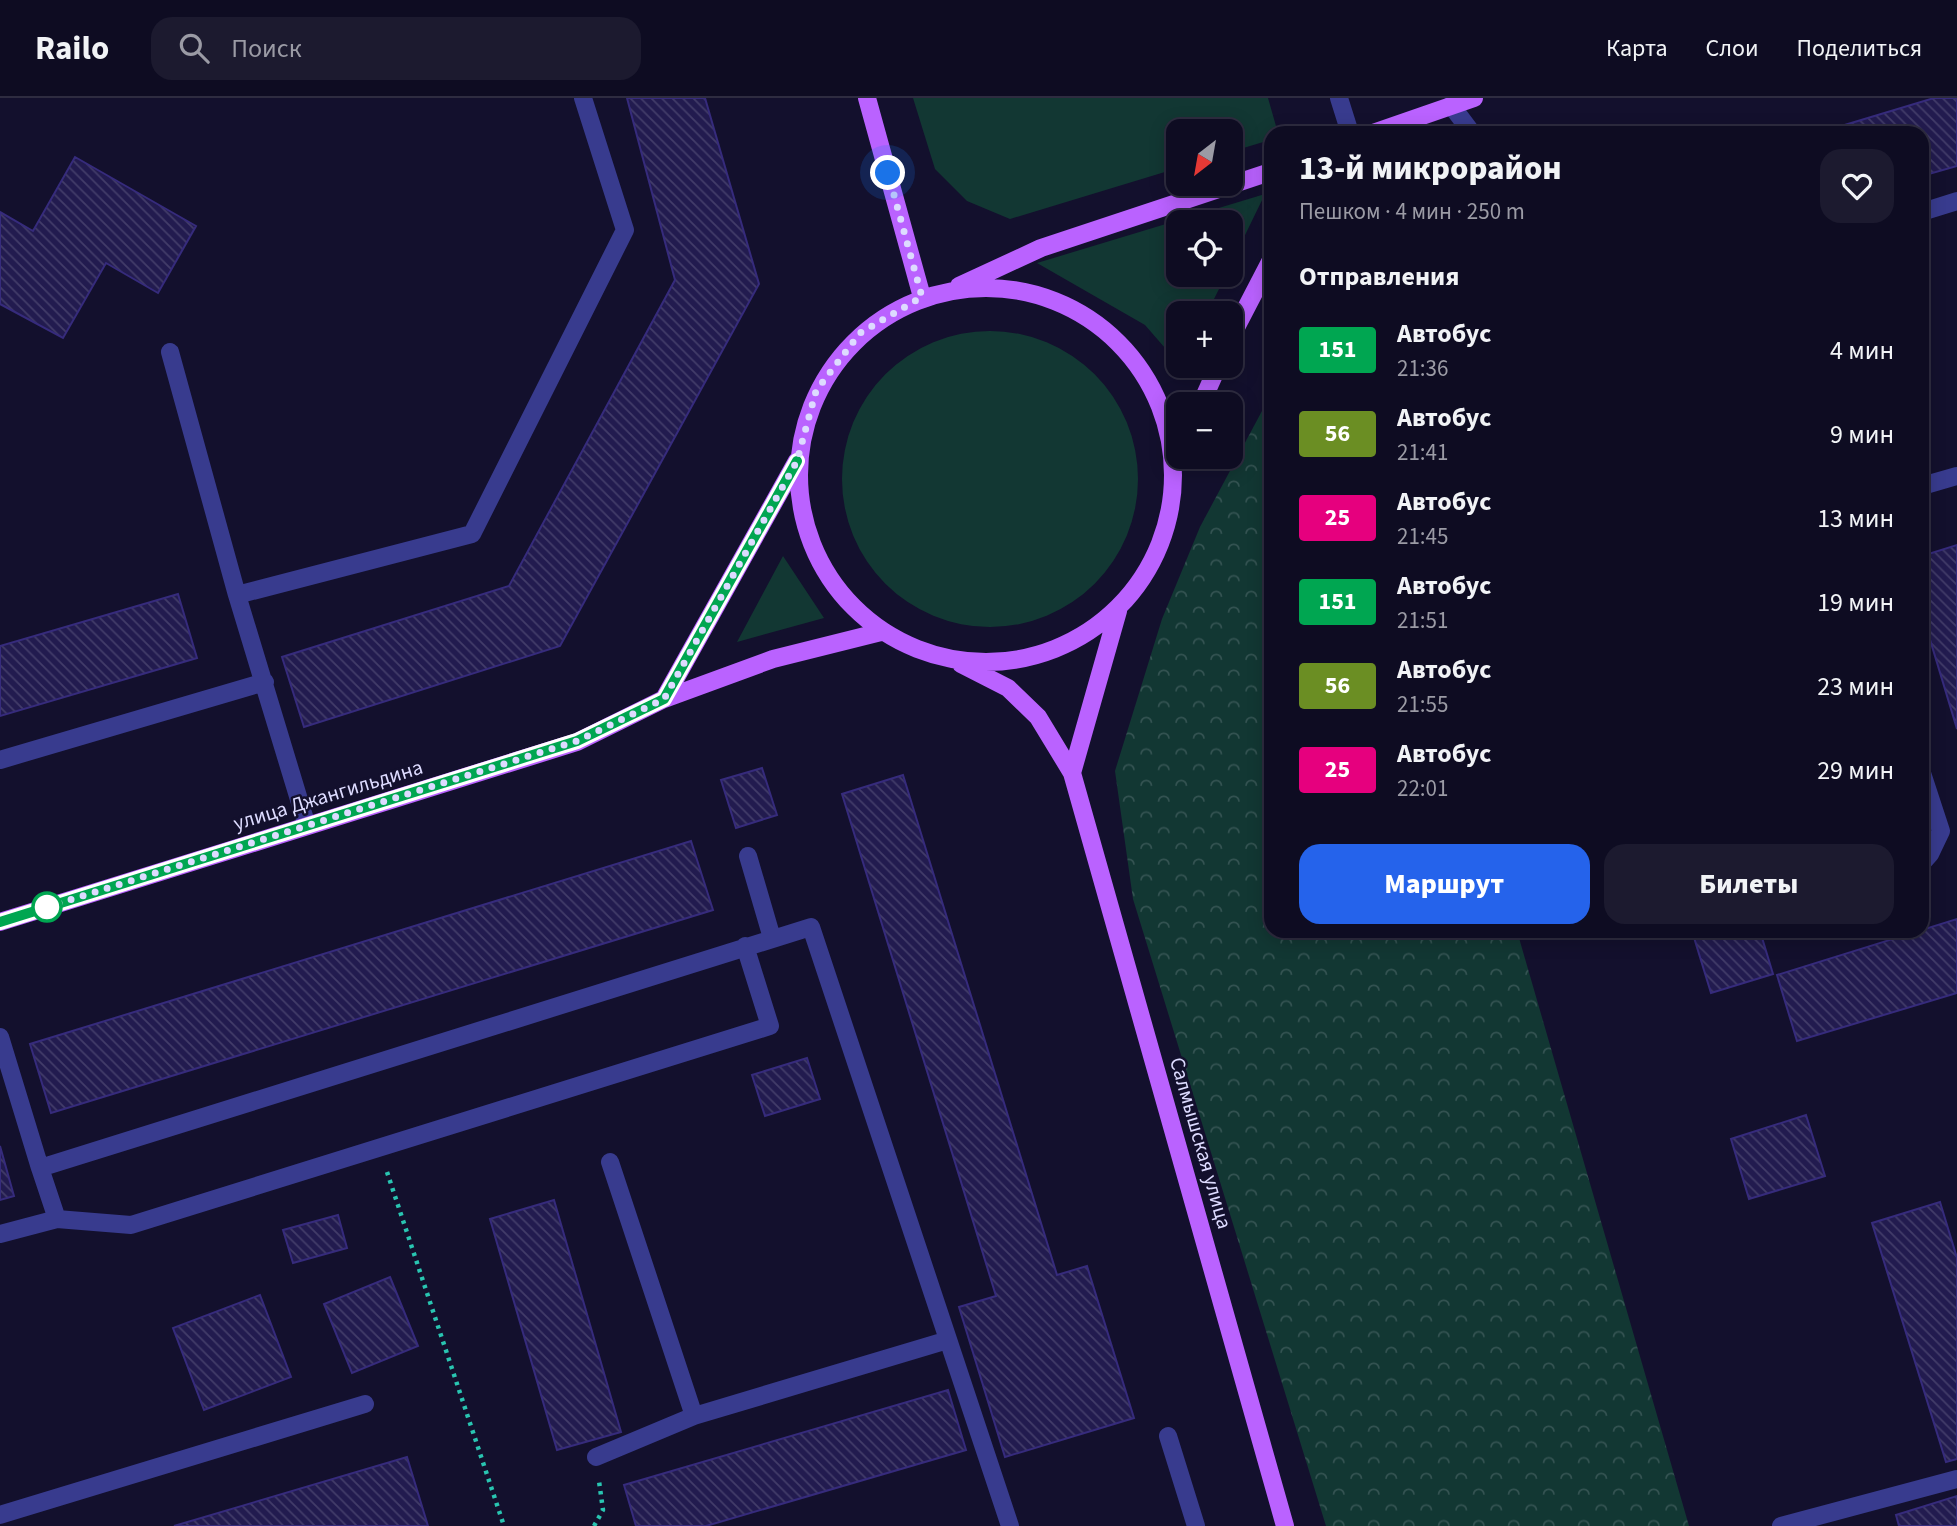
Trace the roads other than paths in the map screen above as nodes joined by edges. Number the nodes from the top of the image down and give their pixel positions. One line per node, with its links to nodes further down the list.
1 (583, 98): 22 (lane)
2 (867, 98): 14 (main road)
3 (1339, 98): 6 (lane)
4 (1474, 98): 5 (main road)
5 (1451, 105): 7 (main road); 8 (lane)
6 (1348, 126)
7 (1392, 126)
8 (1467, 126)
9 (1264, 174): 13 (main road)
10 (1957, 201): 11 (lane)
11 (1929, 210)
12 (1264, 274): 15 (main road)
13 (956, 288): 14 (main road); 17 (main road)
14 (922, 297): 18 (main road)
15 (1243, 314)
16 (170, 352): 22 (lane)
17 (1166, 424)
18 (797, 461): 24 (main road); 27 (main road)
19 (1177, 469): 23 (main road)
20 (1957, 476): 21 (lane)
21 (1929, 484)
22 (237, 594): 26 (lane)
23 (1118, 611): 25 (main road); 29 (main road)
24 (881, 632): 25 (main road, Салмышская улица); 27 (main road, улица Джангильдина)
25 (958, 662): 29 (main road, Салмышская улица)
26 (265, 682): 28 (lane); 31 (lane)
27 (664, 699): 31 (main road, улица Джангильдина)
28 (0, 760)
29 (1072, 773): 51 (main road, Салмышская улица)
30 (1929, 794): 32 (lane)
31 (307, 826): 34 (main road, улица Джангильдина)
32 (1929, 855)
33 (748, 856): 35 (lane)
34 (0, 922)
35 (772, 938): 36 (lane); 42 (lane)
36 (745, 946): 39 (lane); 40 (lane)
37 (0, 1037): 39 (lane)
38 (610, 1162): 44 (lane)
39 (40, 1168): 40 (lane)
40 (57, 1219): 41 (lane)
41 (0, 1234)
42 (948, 1340): 44 (lane); 49 (lane)
43 (365, 1404): 48 (lane)
44 (694, 1416): 46 (lane)
45 (1168, 1436): 50 (lane)
46 (596, 1457)
47 (1957, 1479): 52 (lane)
48 (0, 1515)
49 (1010, 1526)
50 (1196, 1526)
51 (1285, 1526)
52 (1781, 1526)

